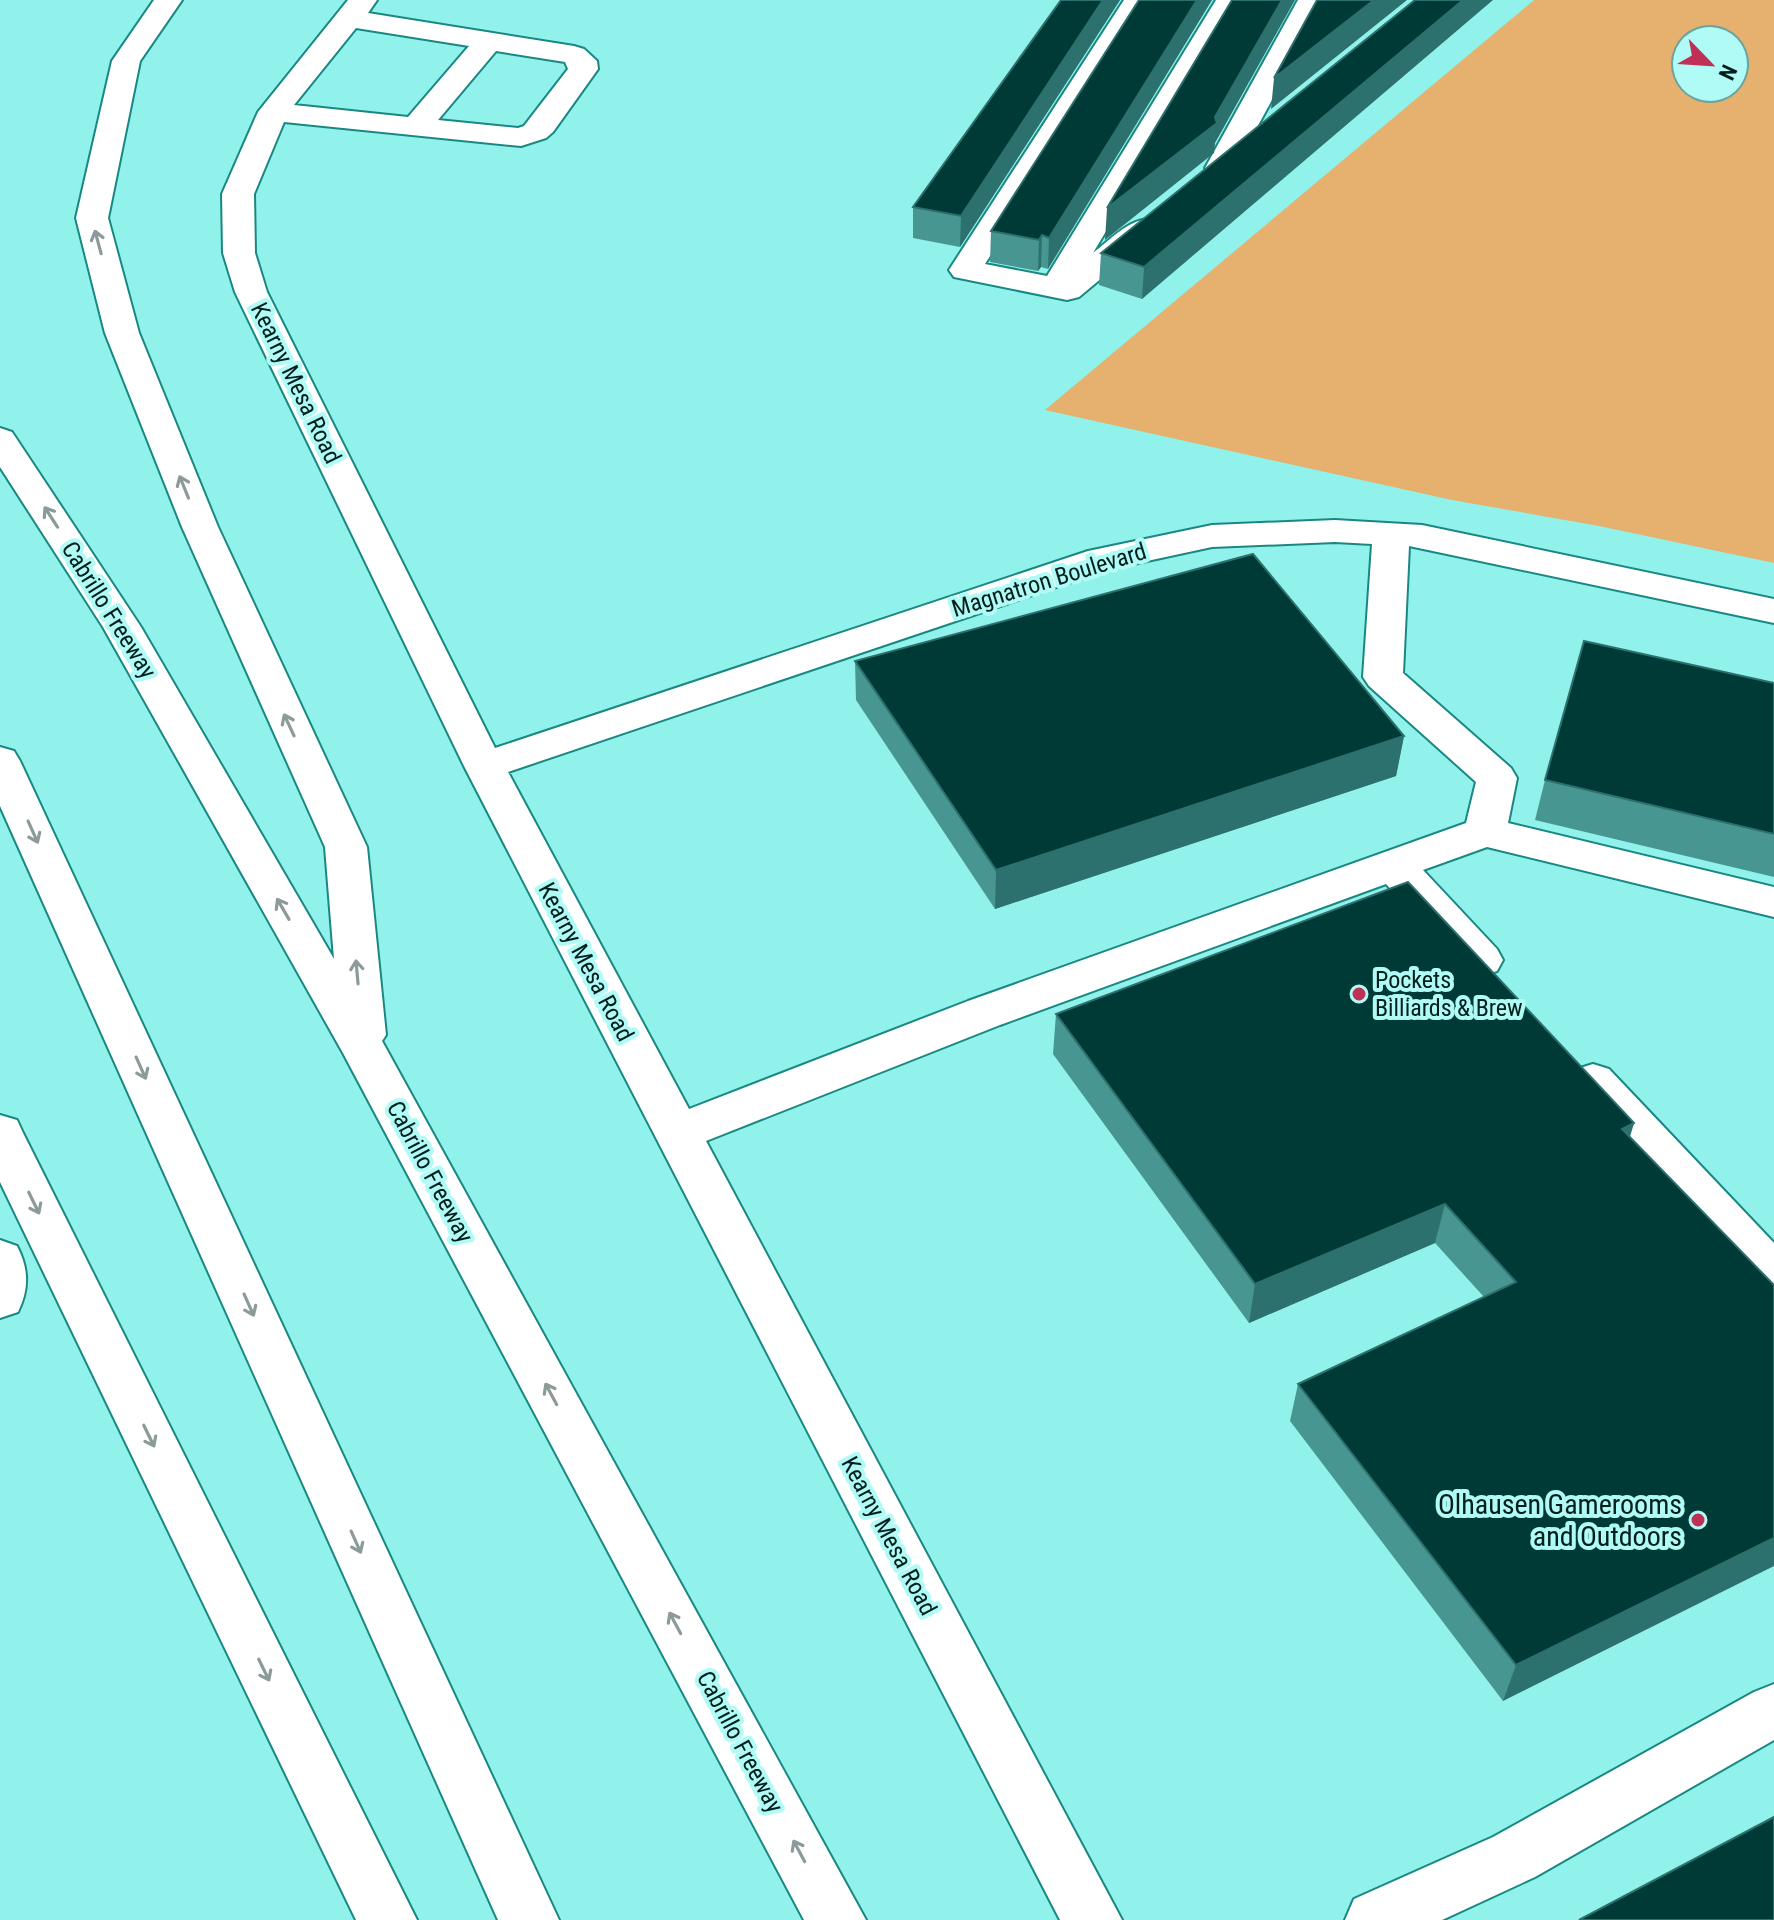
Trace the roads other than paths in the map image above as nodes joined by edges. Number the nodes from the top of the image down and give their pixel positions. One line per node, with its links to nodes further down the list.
1 (168, 0): 22 (main road, one-way to 1)
2 (1138, 0): 11 (main road)
3 (1230, 0): 11 (main road)
4 (1312, 0): 10 (main road)
5 (356, 9): 6 (main road); 7 (main road, Kearny Mesa Road)
6 (489, 41): 9 (main road); 9 (main road)
7 (273, 112): 9 (main road); 16 (main road, Kearny Mesa Road)
8 (1282, 118): 10 (main road)
9 (416, 126)
10 (1196, 187): 11 (main road)
11 (1056, 289)
12 (0, 439): 22 (main road, Cabrillo Freeway, one-way to 12)
13 (1391, 534): 14 (main road, Magnatron Boulevard); 16 (main road, Magnatron Boulevard); 17 (main road)
14 (1774, 611)
15 (0, 761): 30 (main road, one-way to 30)
16 (484, 766): 24 (main road, Kearny Mesa Road)
17 (1485, 832): 18 (main road); 19 (main road)
18 (1393, 865): 20 (main road); 24 (main road)
19 (1774, 902)
20 (1509, 991)
21 (1562, 1048): 26 (main road)
22 (364, 1050): 31 (main road, Cabrillo Freeway, one-way to 22)
23 (0, 1133): 29 (main road, one-way to 29)
24 (676, 1133): 32 (main road, Kearny Mesa Road)
25 (0, 1260): 27 (main road)
26 (1774, 1275)
27 (0, 1298)
28 (1774, 1710): 33 (main road)
29 (387, 1920)
30 (529, 1920)
31 (836, 1920)
32 (1092, 1920)
33 (1375, 1920)

